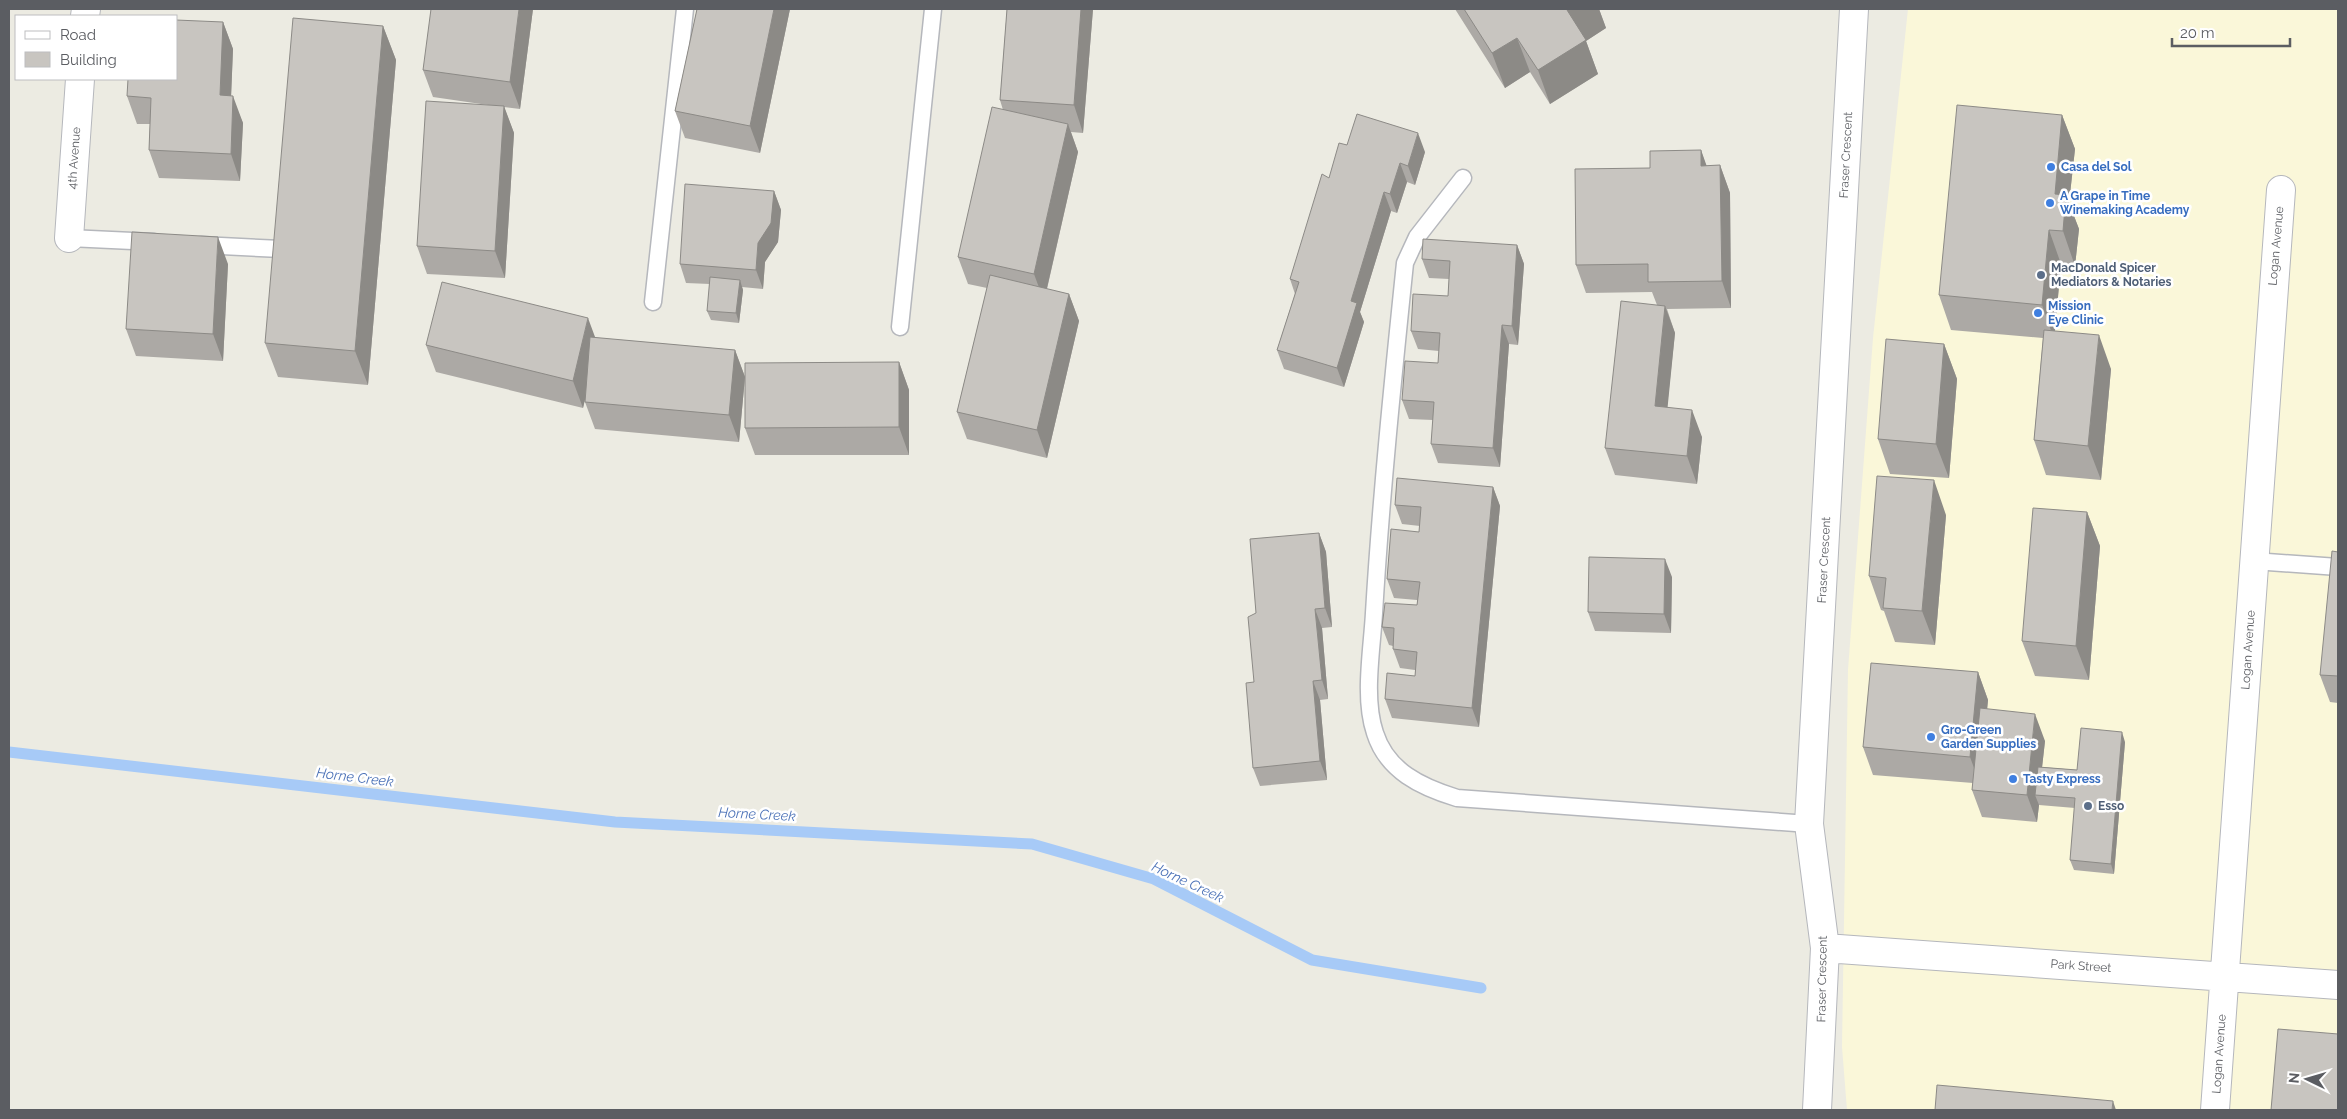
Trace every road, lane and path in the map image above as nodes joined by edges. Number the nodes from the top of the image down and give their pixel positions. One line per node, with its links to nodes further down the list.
1 (684, 9): 11 (lane)
2 (933, 9): 12 (lane)
3 (1854, 9): 15 (street, Fraser Crescent)
4 (80, 80): 8 (street, 4th Avenue)
5 (1464, 178): 15 (lane)
6 (2281, 190): 13 (street, Logan Avenue)
7 (282, 230): 9 (lane)
8 (68, 238): 9 (lane)
9 (280, 249): 10 (lane)
10 (279, 268)
11 (652, 302)
12 (900, 327)
13 (2254, 561): 14 (lane); 17 (street, Logan Avenue)
14 (2338, 567)
15 (1809, 824): 16 (street, Fraser Crescent)
16 (1825, 948): 17 (street, Park Street); 19 (street, Fraser Crescent)
17 (2225, 976): 18 (street, Park Street); 20 (street, Logan Avenue)
18 (2338, 985)
19 (1817, 1110)
20 (2215, 1110)

